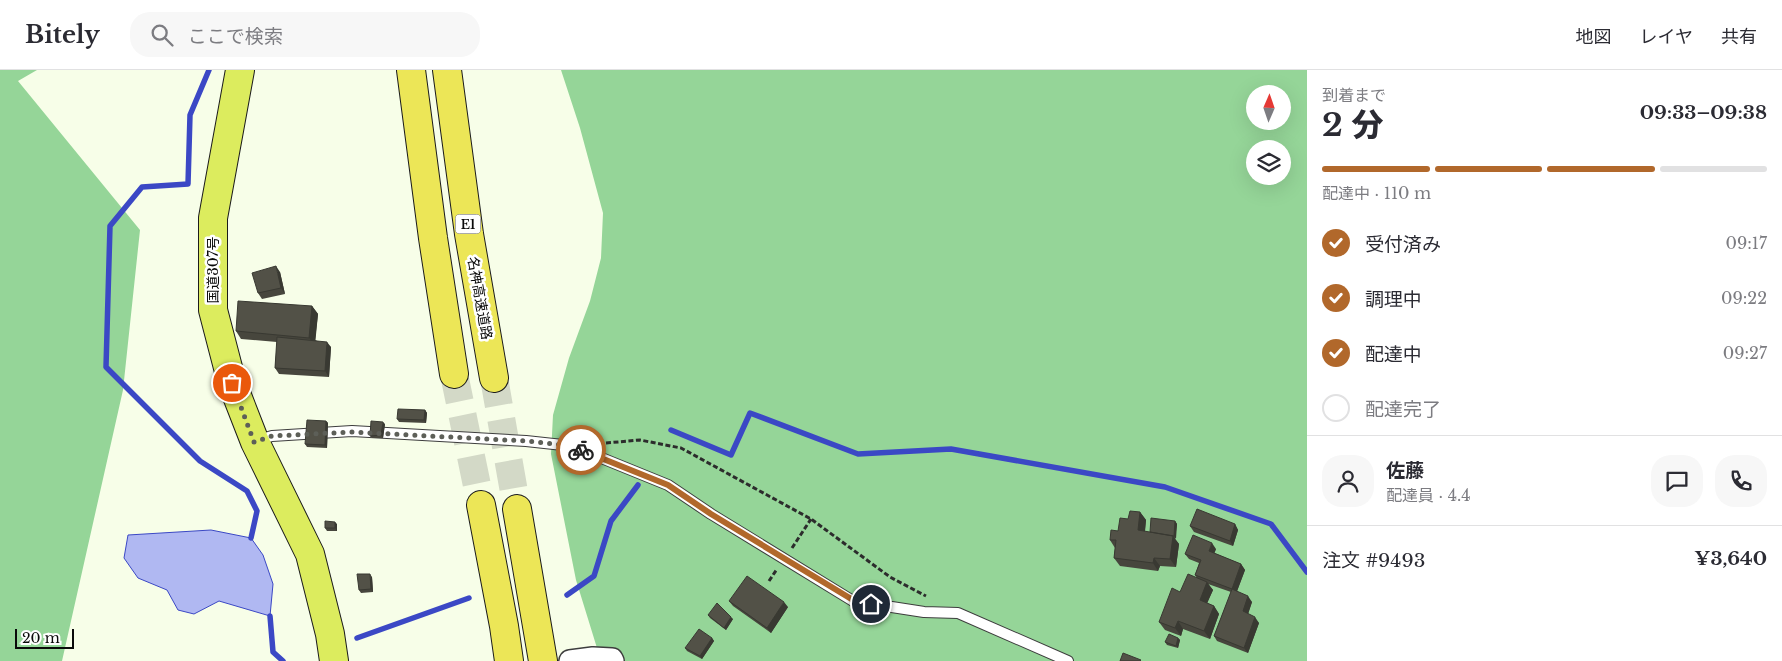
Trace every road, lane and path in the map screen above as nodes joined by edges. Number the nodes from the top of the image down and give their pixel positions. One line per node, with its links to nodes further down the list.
1 (240, 70): 6 (highway, 国道307号)
2 (411, 70): 4 (highway)
3 (447, 70): 5 (highway, 名神高速道路 / E1)
4 (454, 374)
5 (494, 378)
6 (254, 442): 7 (lane); 12 (highway, 国道307号)
7 (572, 446): 10 (lane); 10 (path)
8 (481, 505): 13 (highway)
9 (517, 509): 14 (highway)
10 (958, 613): 16 (lane)
11 (603, 659): 15 (street)
12 (334, 661)
13 (509, 661)
14 (543, 661)
15 (570, 661)
16 (1068, 661)

